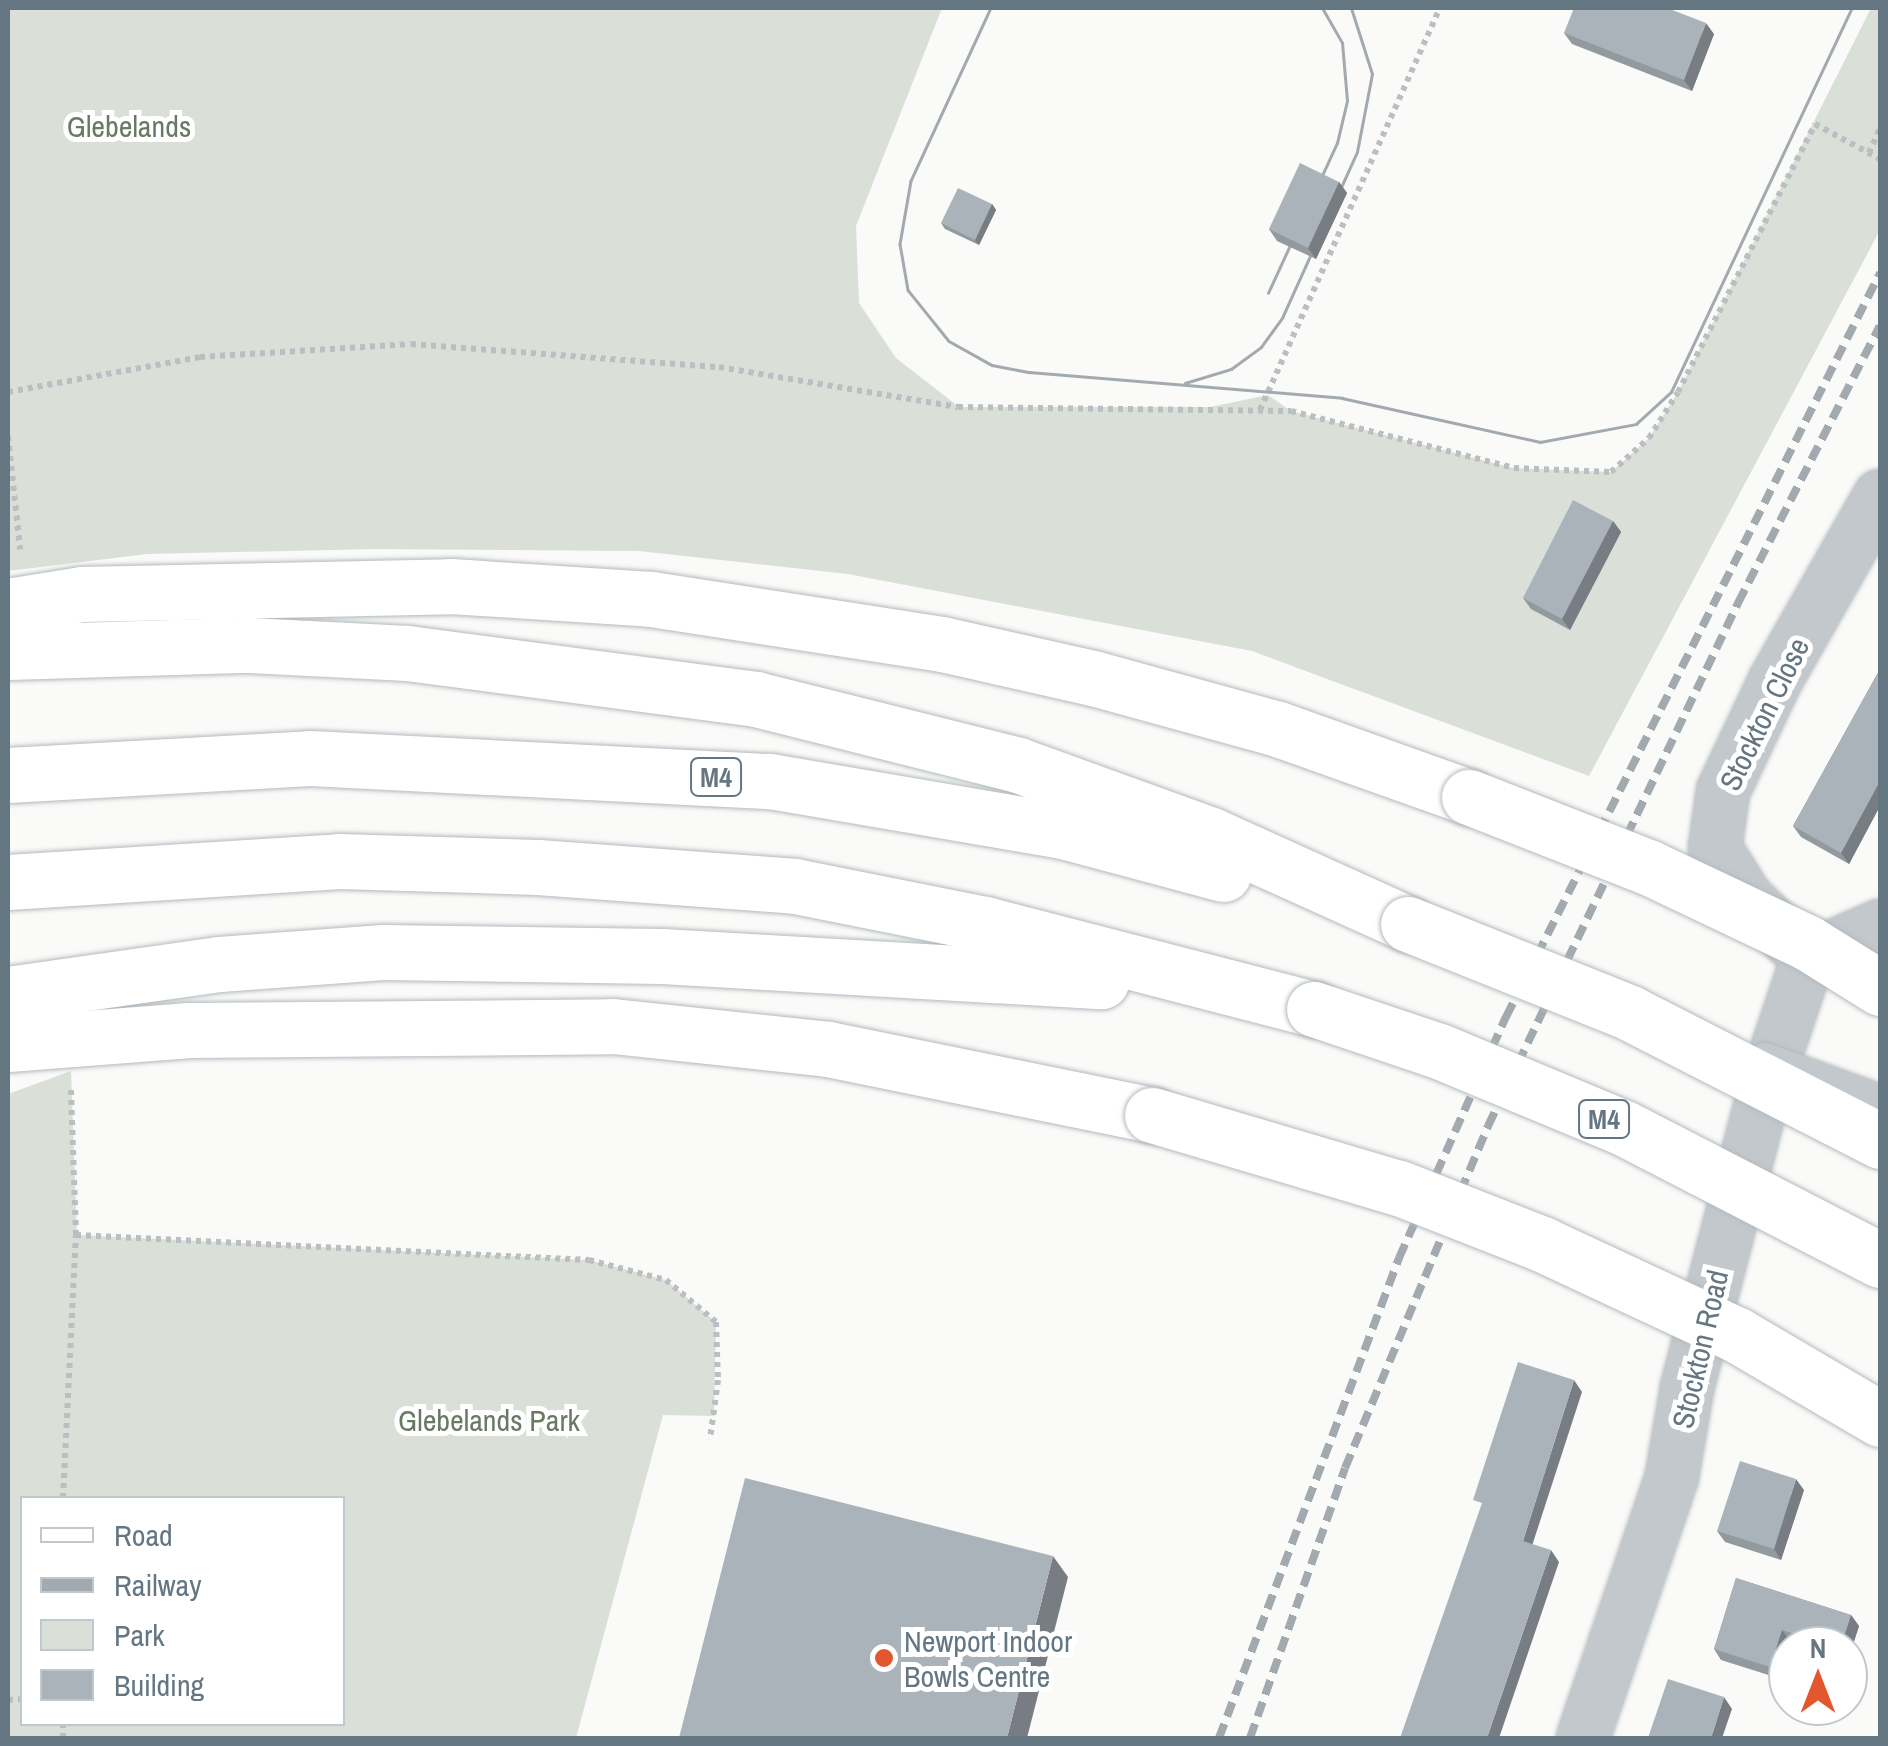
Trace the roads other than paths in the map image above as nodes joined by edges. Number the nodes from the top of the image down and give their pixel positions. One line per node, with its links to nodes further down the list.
1 (1880, 496): 8 (street, Stockton Close)
2 (8, 606): 9 (main road, bridge)
3 (8, 652): 6 (main road, M4)
4 (8, 775): 6 (main road, M4)
5 (8, 882): 11 (main road, M4)
6 (1408, 924): 12 (main road, M4, bridge)
7 (1880, 926): 8 (street)
8 (1808, 958): 18 (street, Stockton Road)
9 (1880, 988)
10 (8, 994): 11 (main road, M4)
11 (1294, 1003): 16 (main road, M4, bridge)
12 (1630, 1013): 14 (lane, bridge); 15 (main road, M4, bridge)
13 (8, 1044): 17 (main road, bridge)
14 (1880, 1098)
15 (1880, 1142)
16 (1880, 1260)
17 (1880, 1419)
18 (1583, 1738)

